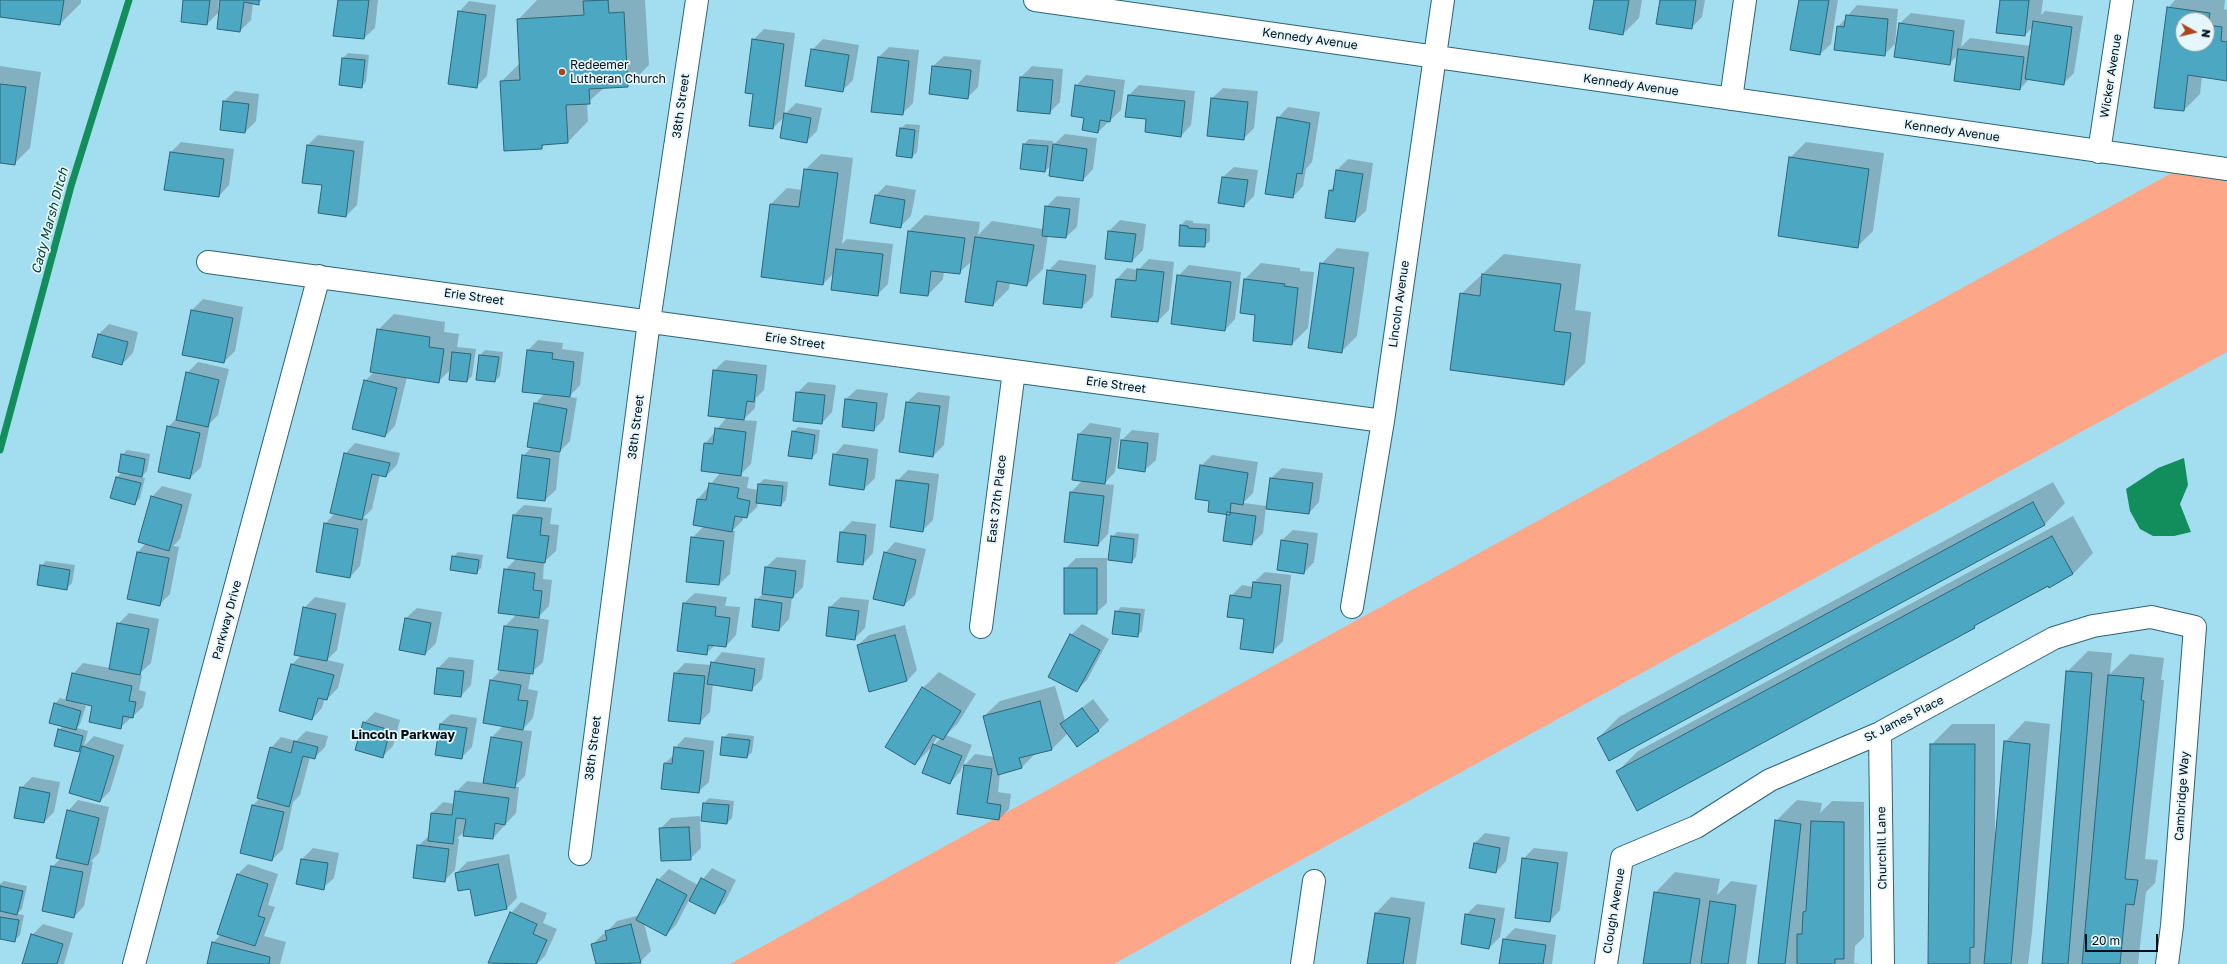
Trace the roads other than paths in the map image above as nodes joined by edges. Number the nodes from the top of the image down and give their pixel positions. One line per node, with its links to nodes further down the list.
1 (697, 0): 13 (street, 38th Street)
2 (1035, 0): 6 (street, Kennedy Avenue)
3 (1443, 0): 7 (street, Lincoln Avenue)
4 (1745, 0): 8 (street)
5 (2122, 0): 9 (street, Wicker Avenue)
6 (1070, 2): 7 (street, Kennedy Avenue)
7 (1435, 56): 8 (street, Kennedy Avenue); 15 (street, Lincoln Avenue)
8 (1731, 99): 9 (street, Kennedy Avenue)
9 (2099, 152): 10 (street, Kennedy Avenue)
10 (2227, 169)
11 (208, 262): 12 (street, Erie Street)
12 (320, 276): 13 (street, Erie Street); 23 (street, Parkway Drive)
13 (650, 321): 14 (street, Erie Street); 20 (street, 38th Street)
14 (1014, 371): 15 (street, Erie Street); 17 (street, East 37th Place)
15 (1383, 421): 16 (street, Lincoln Avenue)
16 (1352, 607)
17 (981, 627)
18 (2195, 627): 19 (street, St James Place); 27 (street, Cambridge Way)
19 (1880, 733): 21 (street, St James Place); 26 (street, Churchill Lane)
20 (580, 854)
21 (1622, 858): 25 (street, Clough Avenue)
22 (1314, 881): 24 (street)
23 (134, 964)
24 (1302, 964)
25 (1606, 964)
26 (1883, 964)
27 (2167, 964)

